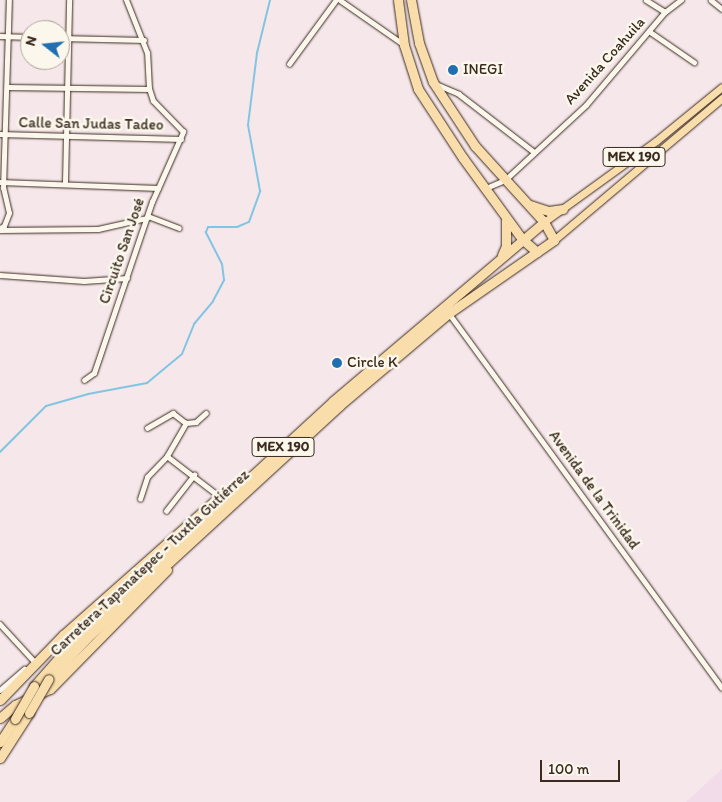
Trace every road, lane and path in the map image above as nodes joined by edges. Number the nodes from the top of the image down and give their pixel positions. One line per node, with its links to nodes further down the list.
1 (9, 0): 15 (street)
2 (69, 0): 12 (street)
3 (126, 0): 18 (street)
4 (338, 0): 19 (street); 21 (street)
5 (398, 0): 19 (highway)
6 (410, 0): 23 (highway)
7 (646, 0): 11 (street)
8 (681, 0): 11 (street, Avenida Coahuila)
9 (711, 0): 10 (street)
10 (722, 9)
11 (666, 12): 13 (street, Avenida Coahuila)
12 (69, 20)
13 (649, 31): 20 (street); 33 (street, Avenida Coahuila)
14 (0, 36): 15 (street)
15 (8, 37): 16 (street); 24 (street)
16 (20, 37)
17 (70, 39): 18 (street)
18 (144, 40): 27 (street)
19 (404, 45): 38 (highway)
20 (694, 62)
21 (289, 64)
22 (68, 70): 25 (street)
23 (433, 82): 33 (street); 34 (highway)
24 (7, 87): 25 (street); 30 (street)
25 (67, 88): 27 (street); 31 (street)
26 (722, 88): 40 (main road, MEX 190)
27 (149, 89): 32 (street, Circuito San José)
28 (722, 98): 47 (main road, MEX 190)
29 (0, 134): 30 (street, Calle San Judas Tadeo)
30 (7, 135): 31 (street, Calle San Judas Tadeo); 35 (street)
31 (66, 136): 32 (street, Calle San Judas Tadeo); 36 (street)
32 (181, 139): 37 (street, Circuito San José)
33 (534, 152): 34 (street, Avenida Coahuila)
34 (505, 180): 38 (street); 39 (highway)
35 (2, 182): 36 (street); 45 (street)
36 (64, 182): 37 (street)
37 (158, 188): 42 (street, Circuito San José)
38 (485, 188): 41 (highway)
39 (522, 201): 40 (highway); 43 (highway)
40 (563, 209): 43 (main road, MEX 190)
41 (504, 214): 46 (highway); 49 (highway)
42 (147, 217): 44 (street); 45 (street); 51 (street, Circuito San José)
43 (544, 222): 46 (highway, Carretera Tapanatepec - Tuxtla Gutiérrez / MEX 190); 47 (highway)
44 (179, 228)
45 (0, 229)
46 (522, 239): 48 (highway); 49 (highway, Carretera Tapanatepec - Tuxtla Gutiérrez / MEX 190)
47 (554, 240): 48 (highway, Carretera Tapanatepec - Tuxtla Gutiérrez / MEX 190)
48 (537, 252): 52 (highway, Carretera Tapanatepec - Tuxtla Gutiérrez / MEX 190)
49 (500, 260): 52 (highway, Carretera Tapanatepec - Tuxtla Gutiérrez / MEX 190)
50 (0, 275): 51 (street)
51 (127, 278): 53 (street, Circuito San José)
52 (447, 310): 59 (highway, Carretera Tapanatepec - Tuxtla Gutiérrez / MEX 190); 63 (highway, Carretera Tapanatepec - Tuxtla Gutiérrez / MEX 190); 67 (street, Avenida de la Trinidad)
53 (84, 380)
54 (206, 412): 55 (street)
55 (186, 423): 56 (street); 57 (street)
56 (147, 428)
57 (167, 456): 58 (street); 61 (street)
58 (194, 474): 60 (street); 62 (street)
59 (235, 490): 60 (highway, MEX 190); 73 (highway, Carretera Tapanatepec - Tuxtla Gutiérrez / MEX 190, bridge)
60 (220, 496): 65 (highway, MEX 190)
61 (140, 499)
62 (166, 511)
63 (186, 546): 70 (highway); 74 (highway, Carretera Tapanatepec - Tuxtla Gutiérrez / MEX 190, bridge)
64 (0, 624): 66 (street)
65 (63, 635): 66 (street); 69 (highway, MEX 190)
66 (34, 661): 68 (street)
67 (722, 688)
68 (0, 690)
69 (0, 700)
70 (15, 705): 71 (highway); 72 (highway)
71 (0, 712)
72 (0, 718)
73 (0, 742)
74 (0, 758)

